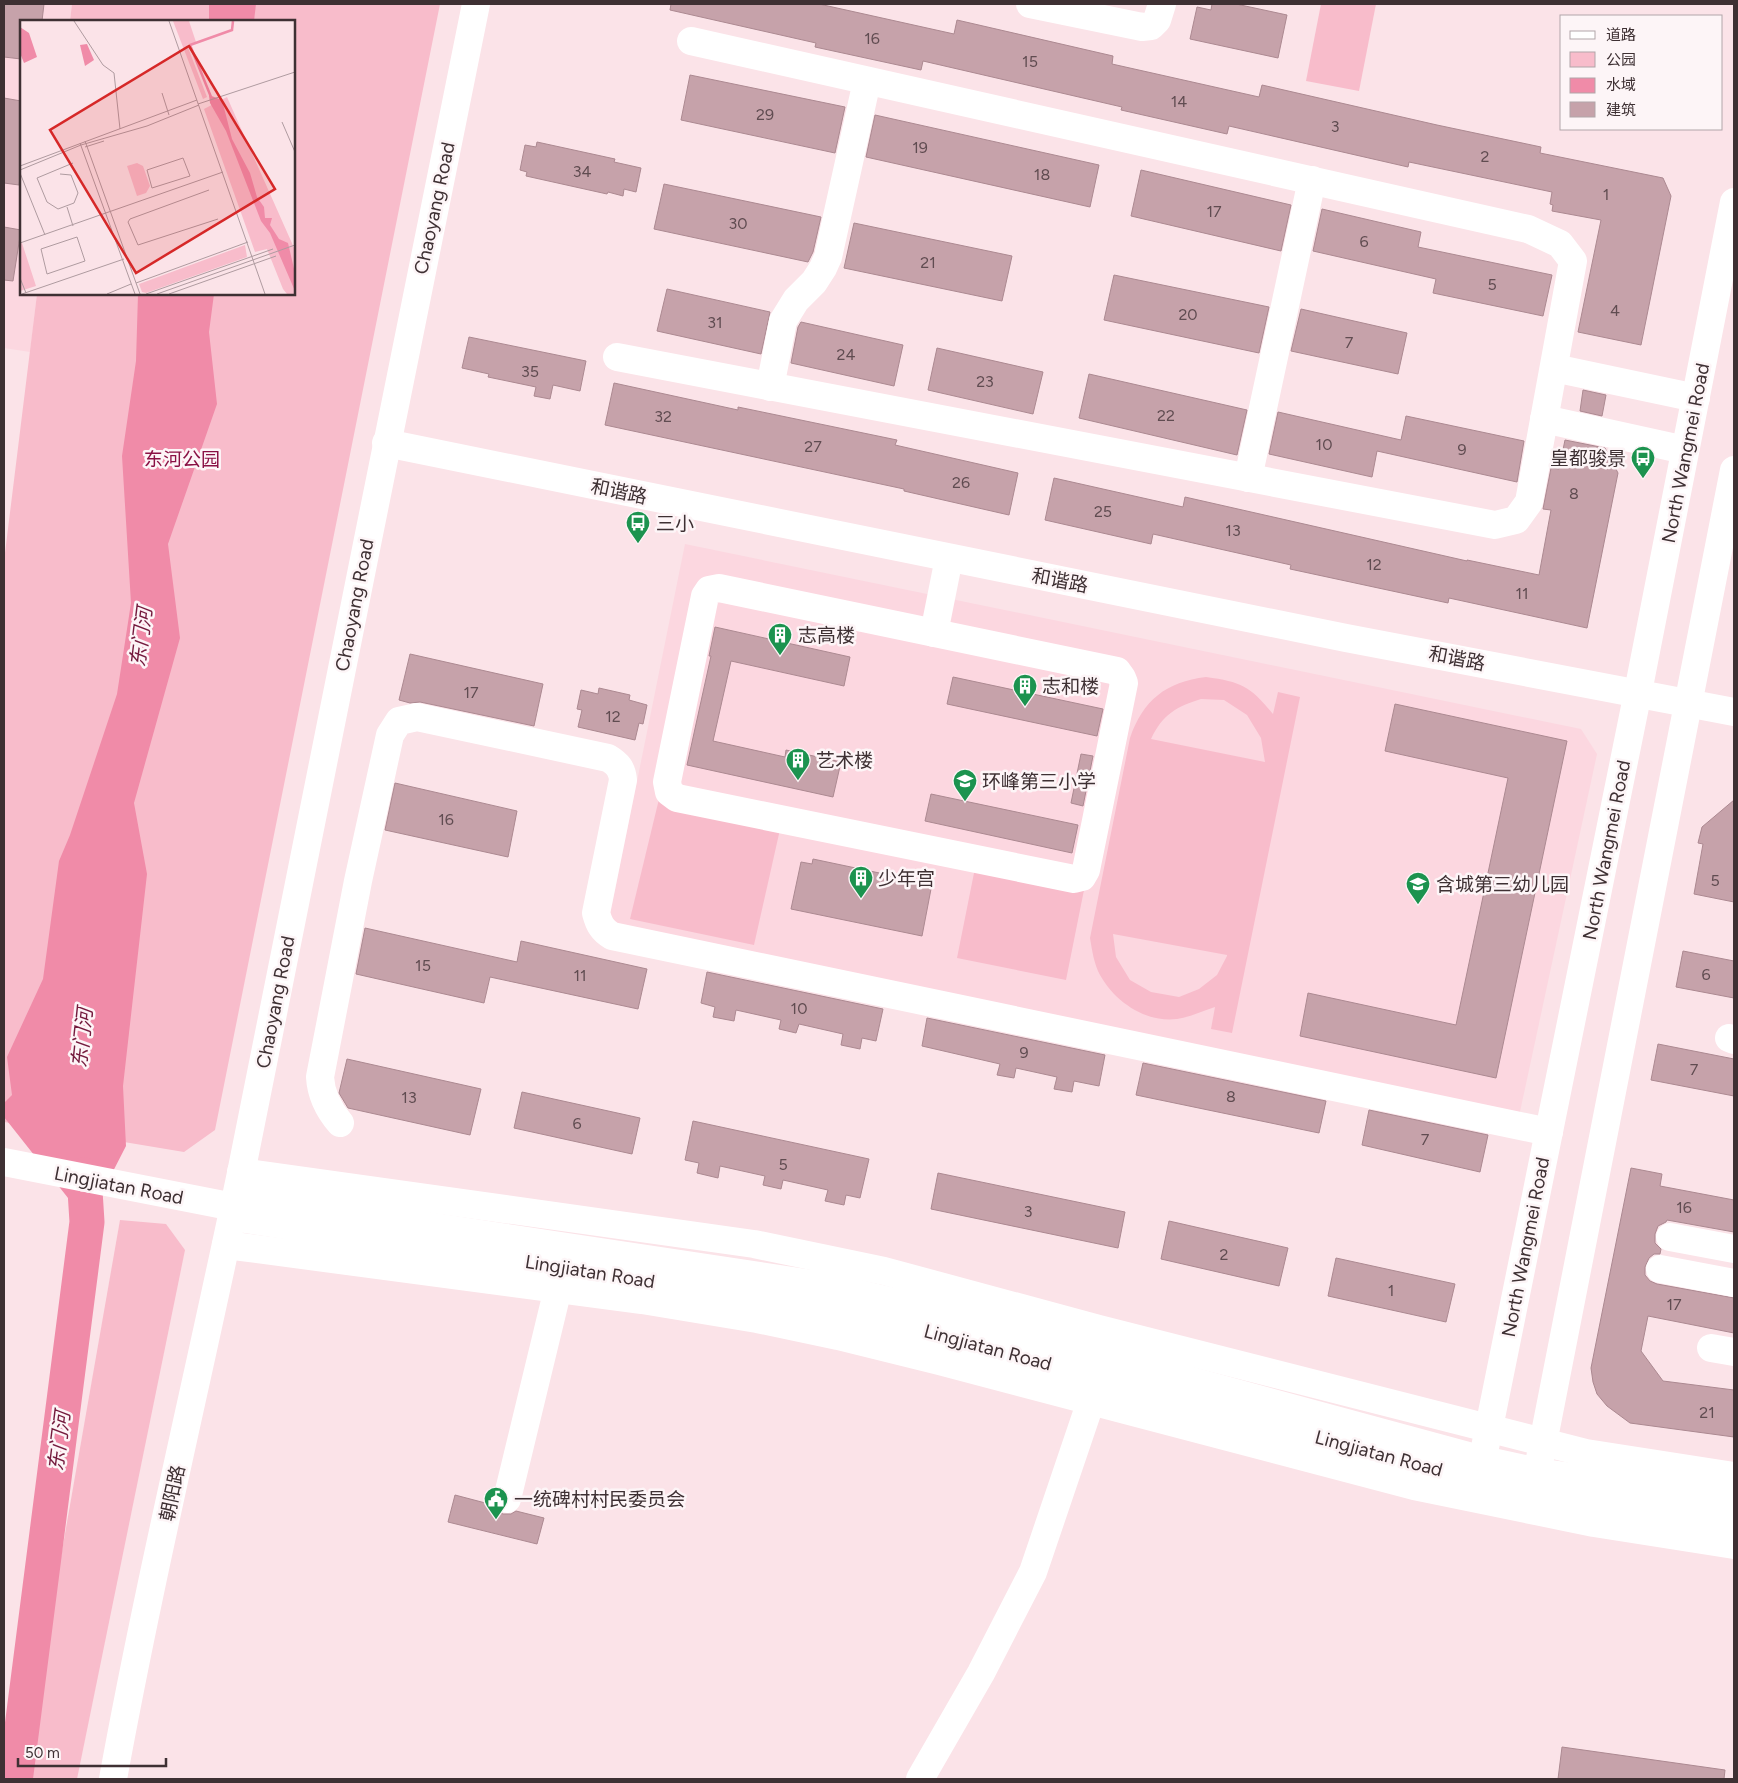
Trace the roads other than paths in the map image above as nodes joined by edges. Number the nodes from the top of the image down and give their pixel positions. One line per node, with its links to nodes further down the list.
1 (476, 4): 13 (street, Chaoyang Road)
2 (1030, 4): 3 (street)
3 (1162, 4)
4 (691, 41): 5 (street)
5 (867, 81): 6 (street); 10 (street)
6 (1312, 180): 9 (street); 16 (street)
7 (1734, 202): 11 (street, North Wangmei Road)
8 (617, 357): 10 (street)
9 (1554, 368): 11 (street); 12 (street)
10 (770, 386): 16 (street)
11 (1696, 398): 14 (street, North Wangmei Road)
12 (1544, 419): 14 (street); 16 (street)
13 (386, 443): 17 (street, 和谐路); 25 (street, Chaoyang Road)
14 (1685, 450): 19 (street, North Wangmei Road)
15 (1734, 470): 20 (street)
16 (1248, 478)
17 (949, 558): 18 (street); 19 (street, 和谐路)
18 (934, 633): 18 (street)
19 (1638, 692): 20 (street, 和谐路); 23 (street, North Wangmei Road)
20 (1688, 702): 21 (street, 和谐路); 34 (street)
21 (1734, 712)
22 (340, 1123): 23 (street)
23 (1549, 1132): 33 (street, North Wangmei Road)
24 (4, 1162): 25 (street, Lingjiatan Road)
25 (235, 1198): 27 (street, 朝阳路); 30 (street, Lingjiatan Road); 33 (street); 36 (street, Lingjiatan Road)
26 (1670, 1238): 28 (street)
27 (226, 1245): 30 (street); 42 (street, 朝阳路)
28 (1734, 1249)
29 (1660, 1269): 31 (street)
30 (560, 1278): 32 (street); 36 (street, Lingjiatan Road); 38 (street)
31 (1734, 1283)
32 (1091, 1401): 36 (street); 43 (street)
33 (1489, 1428): 34 (street); 36 (street, North Wangmei Road)
34 (1544, 1442): 35 (street); 37 (street)
35 (1734, 1476)
36 (1479, 1480): 37 (street, Lingjiatan Road); 37 (street)
37 (1534, 1491): 39 (street, Lingjiatan Road); 40 (street, Lingjiatan Road); 41 (street)
38 (507, 1499)
39 (1734, 1502)
40 (1734, 1522)
41 (1734, 1545)
42 (113, 1779)
43 (920, 1779)

